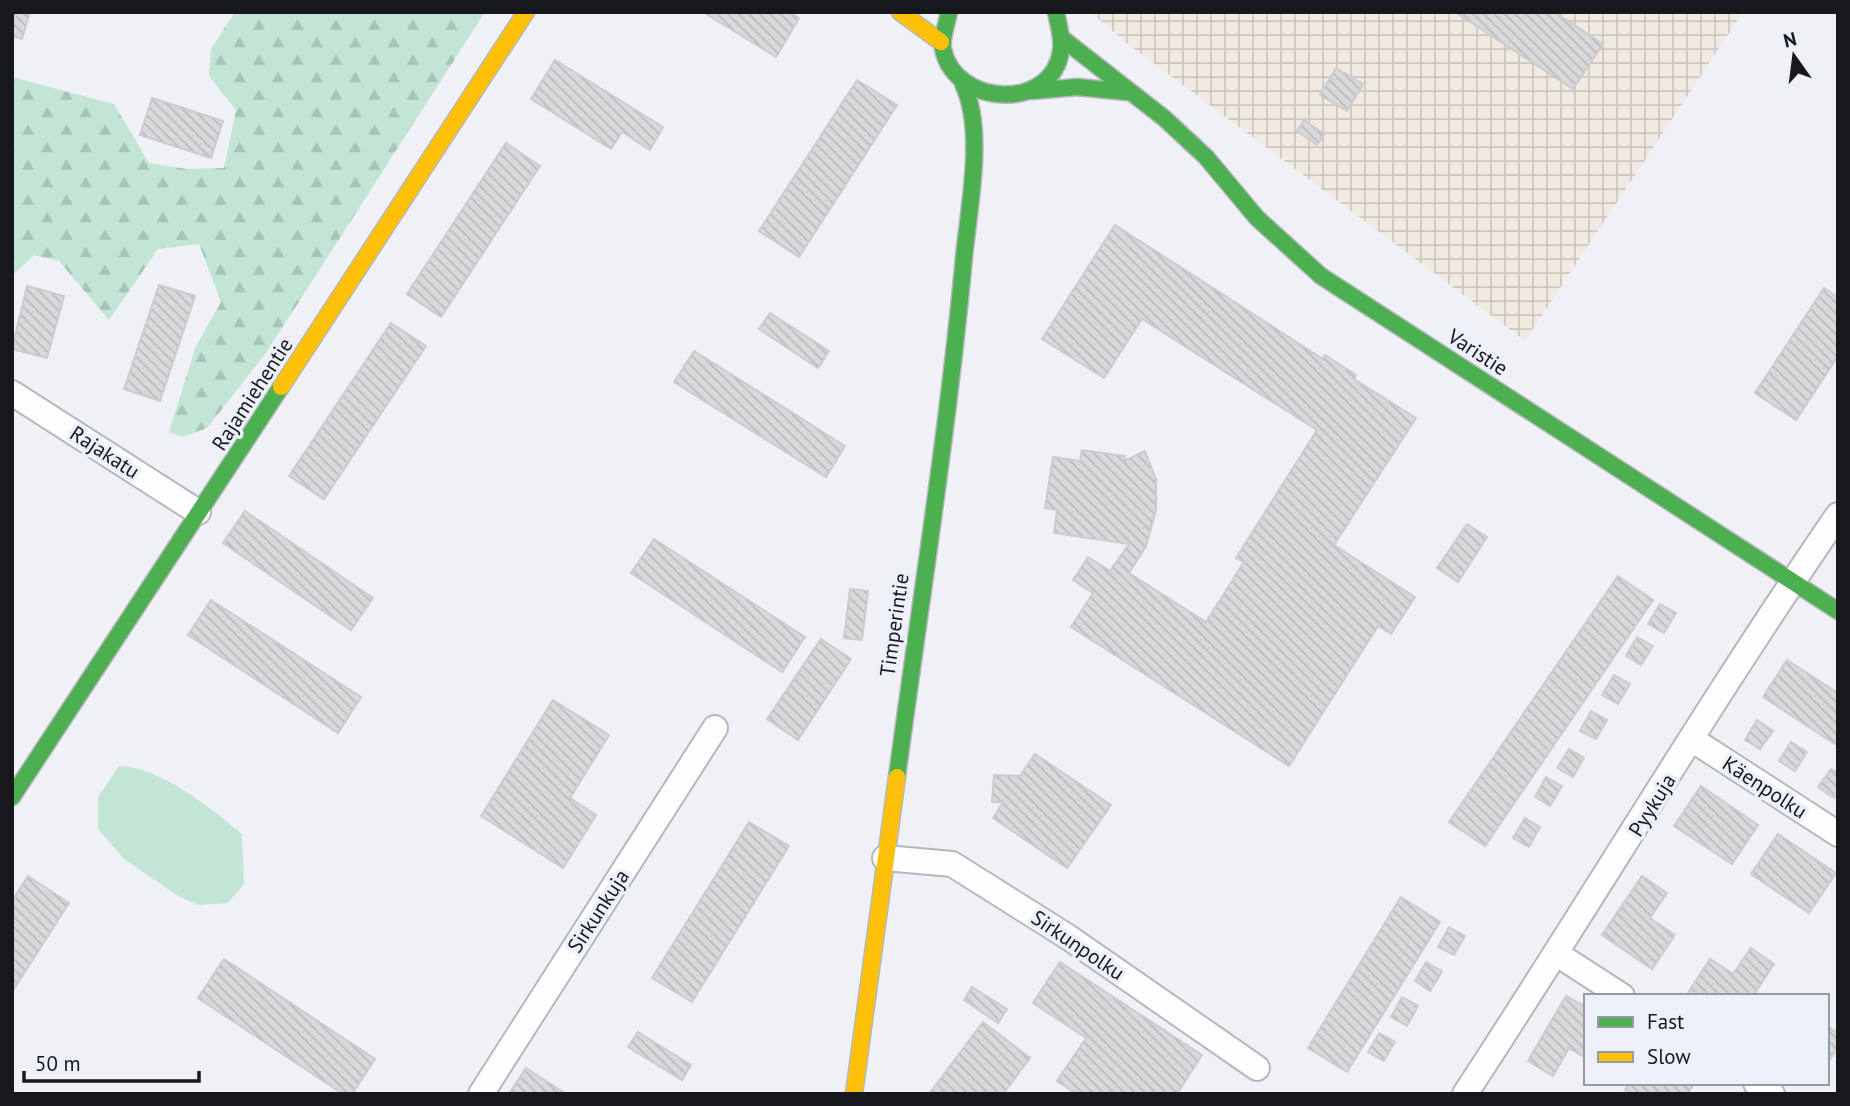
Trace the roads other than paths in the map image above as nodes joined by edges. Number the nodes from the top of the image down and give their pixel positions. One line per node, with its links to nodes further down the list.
1 (526, 12): 15 (street, Rajamiehentie)
2 (901, 12): 6 (street)
3 (949, 12): 6 (street)
4 (1056, 12): 5 (street)
5 (1063, 39): 8 (street); 9 (street, Varistie)
6 (942, 41): 7 (street, Timperintie)
7 (963, 84): 10 (street); 13 (street, Timperintie)
8 (1032, 91): 9 (street, Varistie); 10 (street)
9 (1127, 92): 17 (street, Varistie)
10 (1016, 97): 11 (street)
11 (1007, 113)
12 (987, 141): 13 (street, Timperintie)
13 (973, 162): 23 (street, Timperintie)
14 (12, 393): 15 (street, Rajakatu)
15 (198, 512): 21 (street, Rajamiehentie)
16 (1838, 515): 17 (street, Pyykuja)
17 (1792, 581): 18 (street, Varistie); 20 (street, Pyykuja)
18 (1838, 611)
19 (715, 728): 27 (street, Sirkunkuja)
20 (1693, 740): 22 (street, Käenpolku); 24 (street, Pyykuja)
21 (12, 797)
22 (1838, 834)
23 (886, 858): 26 (street, Sirkunpolku); 28 (street, Timperintie)
24 (1557, 954): 25 (street); 29 (street, Pyykuja)
25 (1619, 994)
26 (1257, 1068)
27 (481, 1094)
28 (854, 1094)
29 (1465, 1094)

